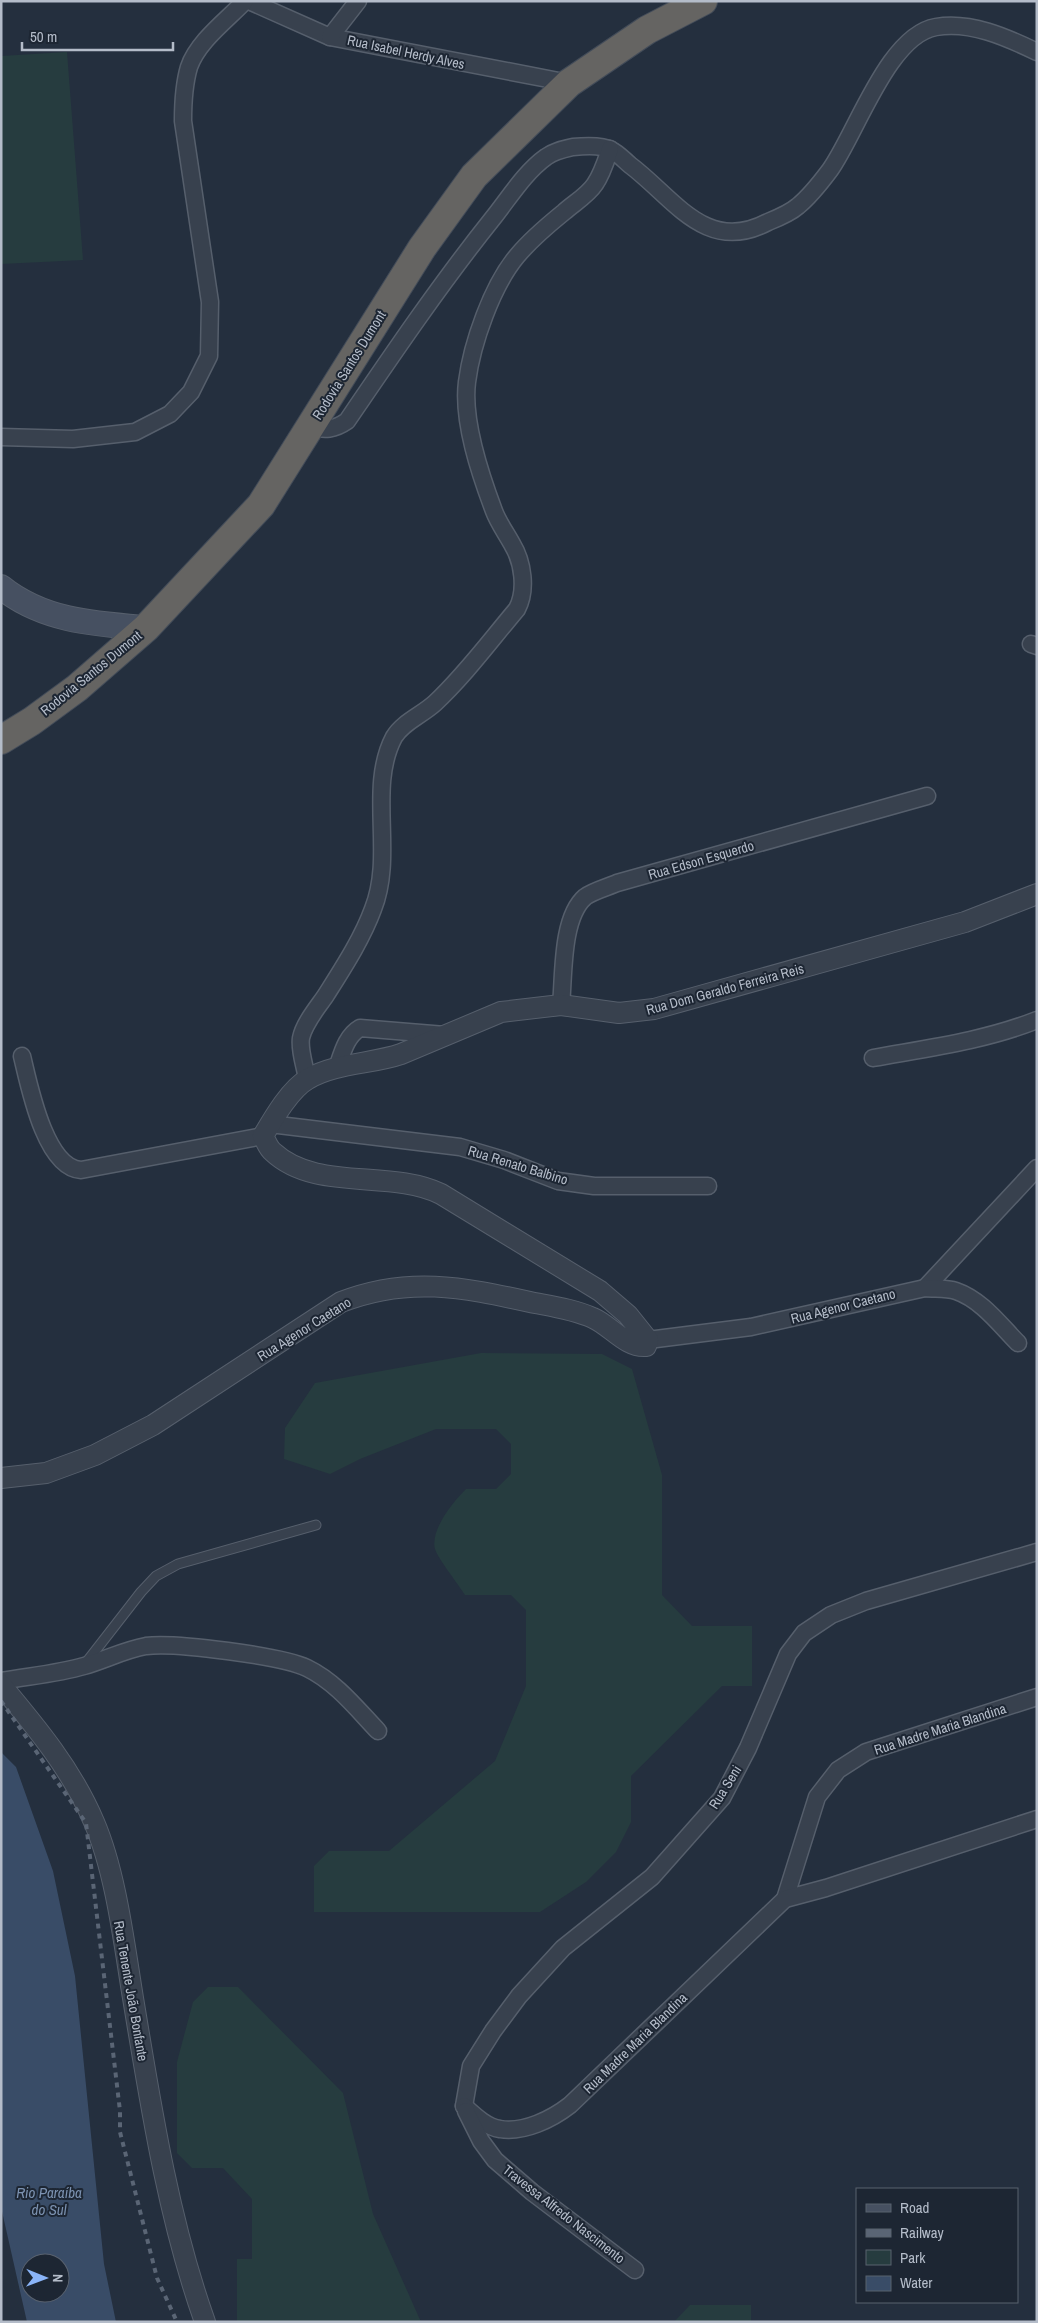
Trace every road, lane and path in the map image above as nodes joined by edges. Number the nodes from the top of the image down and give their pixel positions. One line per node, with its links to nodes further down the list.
1 (245, 1): 10 (street)
2 (249, 1): 5 (street, Rua Isabel Herdy Alves)
3 (358, 1): 5 (street)
4 (703, 1): 7 (highway, Rodovia Santos Dumont)
5 (330, 37): 7 (street, Rua Isabel Herdy Alves)
6 (1037, 52): 8 (street)
7 (568, 83): 9 (highway, Rodovia Santos Dumont)
8 (610, 149): 9 (street); 22 (street)
9 (310, 427): 12 (highway, Rodovia Santos Dumont)
10 (1, 437)
11 (1, 587): 12 (main road)
12 (146, 628): 13 (highway, Rodovia Santos Dumont)
13 (1, 740)
14 (927, 796): 16 (street, Rua Edson Esquerdo)
15 (1037, 894): 16 (street, Rua Dom Geraldo Ferreira Reis)
16 (562, 1006): 18 (street, Rua Dom Geraldo Ferreira Reis)
17 (1037, 1020): 20 (street)
18 (445, 1035): 21 (street, Rua Dom Geraldo Ferreira Reis); 21 (street)
19 (22, 1056): 23 (street, Rua Renato Balbino)
20 (873, 1058)
21 (338, 1068): 22 (street, Rua Dom Geraldo Ferreira Reis)
22 (307, 1079): 23 (street, Rua Dom Geraldo Ferreira Reis)
23 (266, 1130): 25 (street, Rua Renato Balbino); 27 (street)
24 (1037, 1168): 26 (street)
25 (708, 1186)
26 (925, 1288): 27 (street, Rua Agenor Caetano); 28 (street, Rua Agenor Caetano)
27 (648, 1340): 29 (street, Rua Agenor Caetano)
28 (1018, 1343)
29 (1, 1478)
30 (316, 1525): 32 (lane)
31 (1037, 1552): 38 (street, Rua Seni)
32 (84, 1666): 33 (street); 35 (street)
33 (1, 1683): 40 (street, Rua Tenente João Bonfante)
34 (1037, 1697): 37 (street, Rua Madre Maria Blandina)
35 (378, 1731)
36 (1037, 1819): 37 (street, Rua Madre Maria Blandina)
37 (785, 1899): 38 (street, Rua Madre Maria Blandina)
38 (464, 2106): 39 (street, Travessa Alfredo Nascimento)
39 (635, 2270)
40 (205, 2322)

